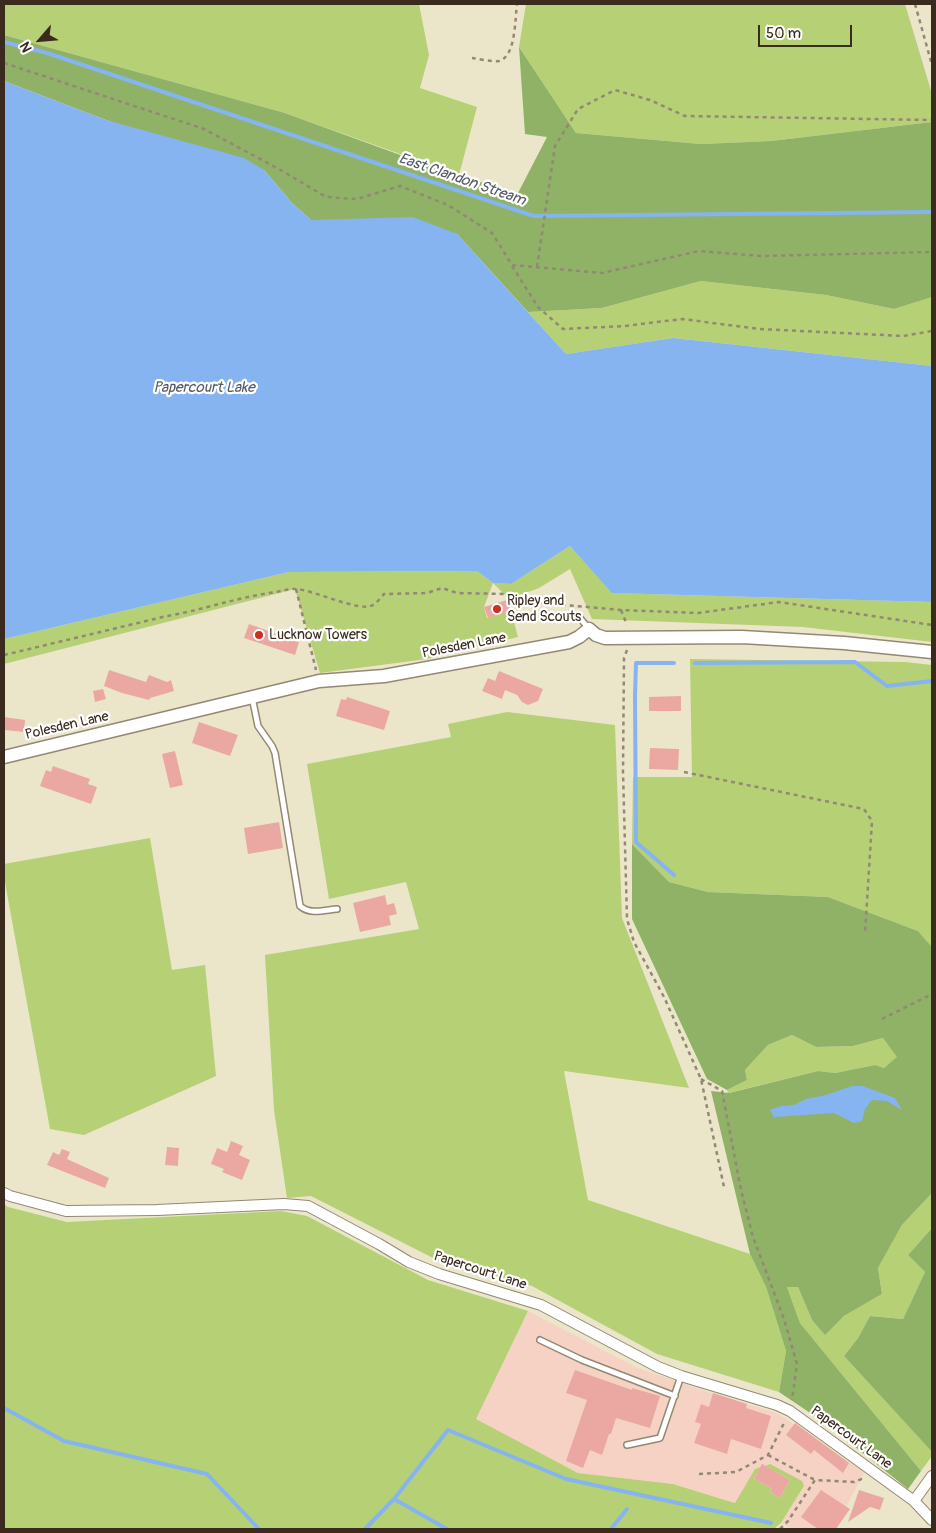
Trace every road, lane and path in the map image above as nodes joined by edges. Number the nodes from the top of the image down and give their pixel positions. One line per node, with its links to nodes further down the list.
1 (517, 4): 3 (path)
2 (915, 4): 5 (path)
3 (472, 58)
4 (4, 63): 8 (path)
5 (932, 65)
6 (932, 120): 9 (path)
7 (932, 252): 9 (path)
8 (512, 265): 9 (path); 10 (path)
9 (537, 267)
10 (932, 331)
11 (296, 589): 13 (path); 17 (path); 18 (path)
12 (580, 618): 14 (lane)
13 (932, 624)
14 (589, 629): 15 (street); 18 (street, Polesden Lane)
15 (634, 638): 16 (street); 26 (path)
16 (932, 652)
17 (4, 655)
18 (319, 680): 19 (street, Polesden Lane)
19 (252, 697): 20 (street, Polesden Lane); 22 (lane)
20 (4, 757)
21 (684, 772): 23 (path)
22 (337, 909)
23 (865, 934)
24 (932, 994): 25 (path)
25 (882, 1020)
26 (701, 1079): 27 (path); 32 (path)
27 (724, 1187)
28 (4, 1192): 30 (street, Papercourt Lane)
29 (540, 1340): 31 (lane)
30 (681, 1376): 31 (lane); 32 (street, Papercourt Lane)
31 (675, 1396): 33 (lane)
32 (790, 1411): 34 (path); 35 (street, Papercourt Lane)
33 (628, 1445)
34 (768, 1456): 36 (path); 38 (path)
35 (876, 1473): 38 (path); 39 (street, Papercourt Lane)
36 (699, 1474)
37 (932, 1476): 39 (street)
38 (815, 1480): 41 (path)
39 (914, 1501): 40 (street, Papercourt Lane)
40 (932, 1520)
41 (780, 1529)

